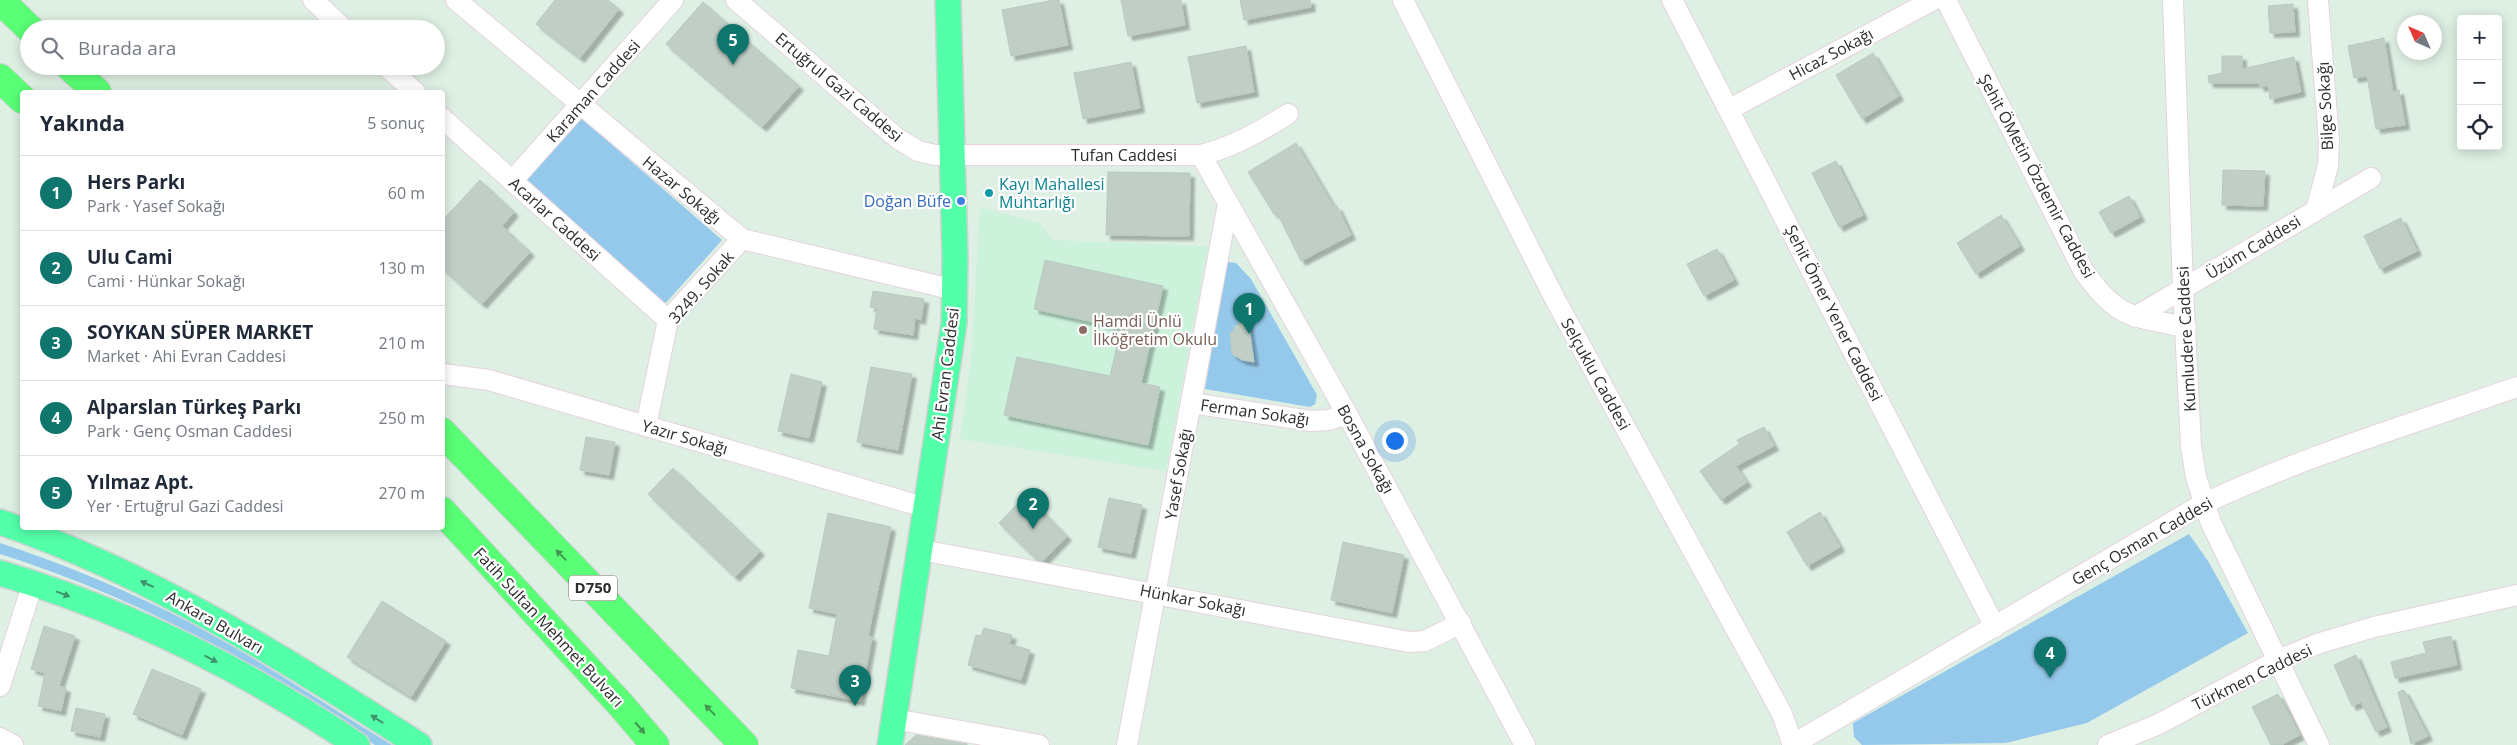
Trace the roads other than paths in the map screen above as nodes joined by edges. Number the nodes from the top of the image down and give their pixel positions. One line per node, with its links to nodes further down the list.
1 (0, 0): 13 (highway)
2 (313, 0): 14 (street)
3 (456, 0): 21 (street, Hazar Sokağı)
4 (673, 0): 21 (street, Karaman Caddesi)
5 (736, 0): 25 (street, Ertuğrul Gazi Caddesi)
6 (948, 0): 25 (main road, Ahi Evran Caddesi)
7 (1403, 0): 69 (street, Selçuklu Caddesi)
8 (1672, 0): 22 (street, Şehit Ömer Yener Caddesi)
9 (1933, 0): 22 (street, Hicaz Sokağı)
10 (1946, 0): 34 (street, Şehit ÖMetin Özdemir Caddesi)
11 (2173, 0): 32 (street, Kumludere Caddesi)
12 (2318, 0): 30 (street, Bilge Sokağı)
13 (21, 20)
14 (334, 20)
15 (78, 75): 18 (highway)
16 (396, 75): 19 (street)
17 (0, 78): 20 (highway)
18 (94, 90)
19 (413, 90)
20 (20, 97)
21 (580, 106): 28 (street, Karaman Caddesi); 31 (street, Hazar Sokağı)
22 (1730, 109): 55 (street, Şehit Ömer Yener Caddesi)
23 (1288, 114): 26 (street, Tufan Caddesi)
24 (445, 121): 28 (street, Acarlar Caddesi)
25 (951, 155): 26 (street, Tufan Caddesi); 33 (main road, Ahi Evran Caddesi)
26 (1201, 155): 29 (street, Bosna Sokağı)
27 (2371, 178): 30 (street, Üzüm Caddesi)
28 (512, 181): 35 (street, Acarlar Caddesi)
29 (1228, 204): 39 (street, Yasef Sokağı); 40 (street, Bosna Sokağı)
30 (2316, 210): 32 (street, Üzüm Caddesi)
31 (742, 239): 33 (street, Hazar Sokağı); 35 (street, 3249. Sokak)
32 (2183, 288): 34 (street, Üzüm Caddesi); 36 (street, Kumludere Caddesi)
33 (955, 290): 44 (main road, Ahi Evran Caddesi)
34 (2136, 317): 36 (street, Şehit ÖMetin Özdemir Caddesi)
35 (668, 320): 41 (street, 3249. Sokak)
36 (2186, 327): 43 (street, Kumludere Caddesi)
37 (445, 374): 41 (street, Yazır Sokağı)
38 (2517, 387): 43 (street, Genç Osman Caddesi)
39 (1191, 403): 40 (street, Ferman Sokağı); 52 (street, Yasef Sokağı)
40 (1347, 414): 54 (street, Bosna Sokağı)
41 (646, 426): 44 (street, Yazır Sokağı)
42 (445, 435): 64 (highway, D750, one-way to 42)
43 (2203, 504): 55 (street, Genç Osman Caddesi); 56 (street, Kumludere Caddesi)
44 (927, 508): 49 (main road, Ahi Evran Caddesi)
45 (445, 513): 63 (highway, Fatih Sultan Mehmet Bulvarı, one-way to 63)
46 (0, 522): 47 (main road, Ankara Bulvarı, one-way to 46)
47 (20, 530)
48 (21, 530): 62 (main road, Ankara Bulvarı, one-way to 48)
49 (920, 550): 52 (street, Hünkar Sokağı); 58 (main road, Ahi Evran Caddesi)
50 (0, 573): 51 (main road, Ankara Bulvarı)
51 (33, 583): 57 (street); 61 (main road, Ankara Bulvarı, one-way to 61)
52 (1156, 593): 54 (street, Hünkar Sokağı); 67 (street, Yasef Sokağı)
53 (2517, 595): 56 (street, Türkmen Caddesi)
54 (1461, 623): 68 (street, Bosna Sokağı)
55 (1995, 627): 69 (street, Genç Osman Caddesi)
56 (2278, 660): 70 (street, Türkmen Caddesi); 71 (street, Kumludere Caddesi)
57 (0, 686)
58 (894, 718): 65 (main road, Ahi Evran Caddesi); 66 (street)
59 (0, 738): 60 (street)
60 (13, 745)
61 (357, 745)
62 (418, 745)
63 (655, 745)
64 (744, 745)
65 (890, 745)
66 (1039, 745)
67 (1127, 745)
68 (1525, 745)
69 (1793, 745)
70 (2108, 745)
71 (2319, 745)

